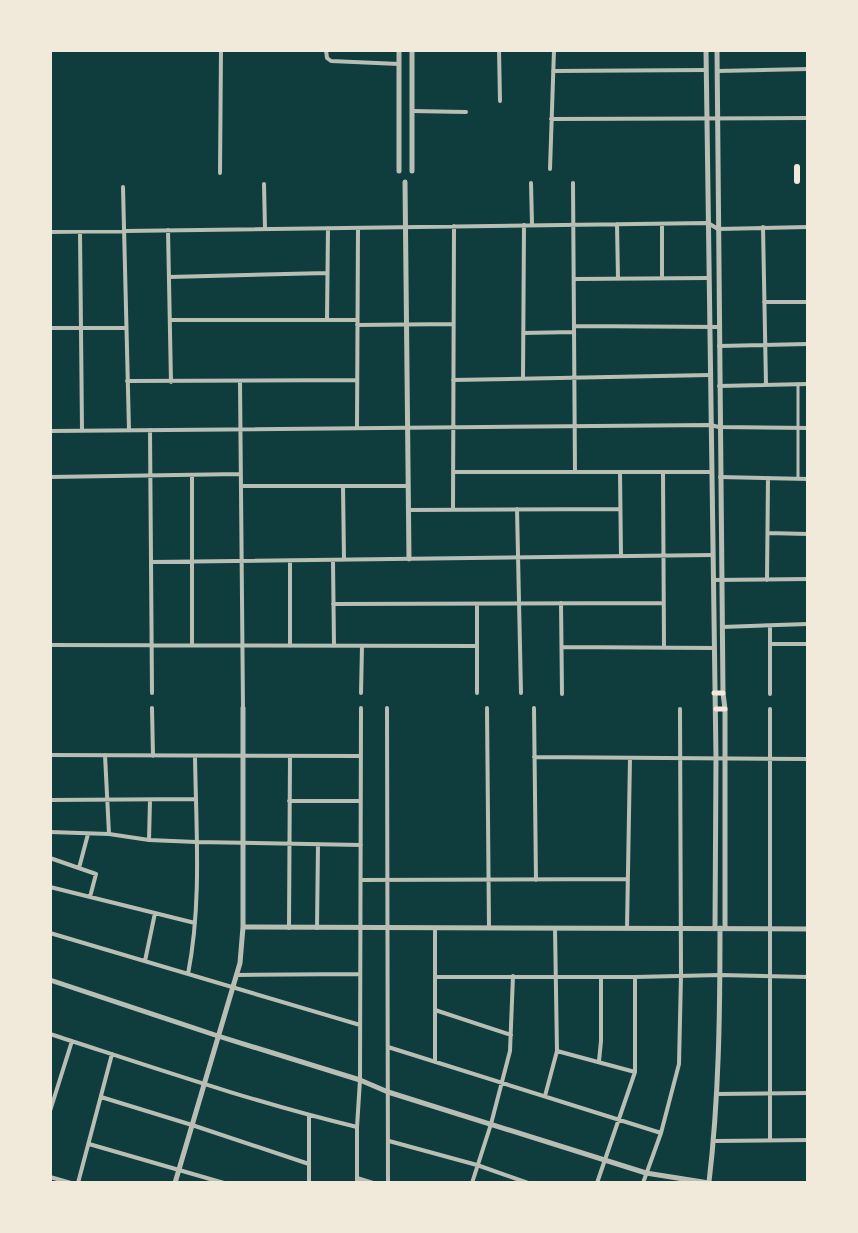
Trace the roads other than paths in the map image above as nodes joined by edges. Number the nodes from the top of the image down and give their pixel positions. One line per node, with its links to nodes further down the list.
1 (221, 50): 27 (street)
2 (326, 50): 9 (street)
3 (399, 50): 9 (street)
4 (412, 50): 15 (street)
5 (499, 50): 14 (street)
6 (554, 50): 12 (street)
7 (706, 50): 11 (street)
8 (717, 50): 13 (street)
9 (399, 64): 21 (street)
10 (808, 69): 13 (street)
11 (706, 70): 12 (street); 17 (street)
12 (553, 71): 19 (street)
13 (717, 71): 20 (street)
14 (500, 101)
15 (412, 111): 16 (street); 22 (street)
16 (466, 112)
17 (707, 118): 19 (street); 20 (street); 34 (street)
18 (808, 118): 20 (street)
19 (551, 119): 24 (street)
20 (717, 119): 47 (street)
21 (399, 145): 22 (street); 25 (street)
22 (412, 145): 26 (street)
23 (797, 167): 28 (main road)
24 (550, 169)
25 (399, 171)
26 (412, 171)
27 (220, 173)
28 (797, 181)
29 (405, 182): 41 (street)
30 (531, 183): 38 (street)
31 (573, 183): 39 (street)
32 (264, 184): 46 (street)
33 (123, 187): 49 (street)
34 (708, 223): 36 (street); 47 (street); 55 (street)
35 (617, 224): 36 (street); 39 (street); 57 (street)
36 (662, 224): 54 (street)
37 (524, 225): 38 (street); 40 (street); 71 (street)
38 (532, 225): 39 (street)
39 (573, 225): 56 (street)
40 (454, 226): 41 (street); 63 (street)
41 (406, 227): 45 (street); 64 (street)
42 (763, 227): 43 (street); 47 (street); 58 (street)
43 (808, 227)
44 (328, 228): 45 (street); 46 (street); 52 (street)
45 (358, 228): 62 (street)
46 (265, 229): 48 (street)
47 (718, 229): 66 (street)
48 (168, 230): 49 (street); 53 (street)
49 (124, 231): 51 (street); 69 (street)
50 (50, 232): 51 (street)
51 (80, 232): 68 (street)
52 (327, 273): 53 (street); 61 (street)
53 (169, 277): 60 (street)
54 (662, 278): 55 (street); 57 (street)
55 (709, 278): 65 (street)
56 (574, 279): 57 (street); 70 (street)
57 (618, 279)
58 (764, 302): 59 (street); 72 (street)
59 (808, 302)
60 (170, 320): 61 (street); 82 (street)
61 (327, 320): 62 (street)
62 (357, 323): 64 (street); 78 (street)
63 (453, 324): 64 (street); 79 (street)
64 (407, 325): 91 (street)
65 (709, 327): 66 (street); 70 (street); 75 (street)
66 (719, 327): 74 (street)
67 (50, 328): 68 (street)
68 (80, 328): 69 (street); 96 (street)
69 (126, 328): 80 (street)
70 (574, 329): 71 (street); 77 (street)
71 (523, 333): 76 (street)
72 (766, 344): 73 (street); 74 (street); 85 (street)
73 (808, 344)
74 (719, 346): 86 (street)
75 (710, 375): 77 (street); 88 (street)
76 (523, 378): 77 (street); 79 (street)
77 (575, 378): 87 (street)
78 (357, 380): 81 (street); 90 (street)
79 (453, 380): 89 (street)
80 (127, 381): 82 (street); 97 (street)
81 (240, 381): 82 (street); 95 (street)
82 (171, 382)
83 (798, 384): 84 (street); 85 (street); 93 (street)
84 (808, 384)
85 (766, 385): 86 (street)
86 (719, 386): 92 (street)
87 (575, 425): 88 (street); 89 (street); 101 (street)
88 (710, 425): 92 (street); 104 (street)
89 (453, 426): 91 (street); 100 (street)
90 (357, 427): 91 (street); 95 (street)
91 (408, 427): 115 (street)
92 (719, 427): 93 (street); 109 (street)
93 (797, 428): 94 (street); 111 (street)
94 (808, 428)
95 (240, 429): 98 (street); 105 (street)
96 (82, 430): 97 (street); 99 (street)
97 (129, 430): 98 (street)
98 (150, 430): 106 (street)
99 (50, 431)
100 (453, 472): 101 (street); 119 (street)
101 (575, 472): 102 (street)
102 (620, 472): 103 (street); 117 (street)
103 (663, 472): 104 (street); 122 (street)
104 (711, 472): 123 (street)
105 (240, 474): 107 (street); 113 (street)
106 (151, 475): 107 (street); 108 (street); 132 (street)
107 (192, 475): 130 (street)
108 (50, 477)
109 (720, 477): 110 (street); 135 (street)
110 (768, 478): 111 (street); 120 (street)
111 (798, 478): 112 (street)
112 (808, 479)
113 (241, 486): 114 (street); 131 (street)
114 (343, 486): 115 (street); 126 (street)
115 (408, 486): 118 (street)
116 (517, 509): 117 (street); 119 (street); 125 (street)
117 (620, 509): 124 (street)
118 (408, 510): 119 (street); 127 (street)
119 (453, 510)
120 (768, 533): 121 (street); 136 (street)
121 (808, 534)
122 (663, 555): 123 (street); 124 (street); 140 (street)
123 (712, 555): 134 (street)
124 (621, 556): 125 (street)
125 (518, 557): 127 (street); 138 (street)
126 (344, 559): 127 (street); 129 (street)
127 (409, 559)
128 (290, 560): 129 (street); 131 (street); 151 (street)
129 (333, 560): 141 (street)
130 (192, 561): 131 (street); 132 (street); 149 (street)
131 (241, 561): 150 (street)
132 (151, 562): 148 (street)
133 (808, 579): 136 (street)
134 (713, 580): 135 (street); 157 (street)
135 (721, 580): 136 (street); 144 (street)
136 (767, 580)
137 (477, 603): 138 (street); 141 (street); 154 (street)
138 (519, 603): 139 (street); 161 (street)
139 (561, 603): 140 (street); 155 (street)
140 (663, 603): 156 (street)
141 (333, 604): 152 (street)
142 (808, 624): 143 (street)
143 (770, 626): 144 (street); 145 (street)
144 (722, 627): 163 (street)
145 (770, 644): 146 (street); 165 (street)
146 (808, 644)
147 (50, 645): 148 (street)
148 (152, 645): 149 (street); 158 (street)
149 (192, 645): 150 (street)
150 (242, 646): 151 (street); 167 (street)
151 (290, 646): 152 (street)
152 (334, 646): 153 (street)
153 (362, 646): 154 (street); 159 (street)
154 (477, 646): 160 (street)
155 (562, 647): 156 (street); 164 (street)
156 (664, 647): 157 (street)
157 (714, 648): 162 (street)
158 (152, 693)
159 (361, 693)
160 (477, 693)
161 (521, 693)
162 (714, 693): 163 (main road); 173 (street)
163 (723, 693): 174 (street)
164 (562, 694)
165 (770, 694)
166 (152, 708): 178 (street)
167 (243, 708): 180 (street)
168 (361, 708): 182 (street)
169 (387, 708): 209 (street)
170 (487, 708): 210 (street)
171 (534, 708): 183 (street)
172 (680, 709): 185 (street)
173 (716, 709): 174 (main road); 186 (street)
174 (725, 709): 187 (street)
175 (770, 709): 188 (street)
176 (50, 755): 177 (street)
177 (105, 755): 178 (street); 192 (street)
178 (153, 756): 179 (street)
179 (195, 756): 180 (street); 190 (street)
180 (243, 756): 181 (street); 201 (street)
181 (290, 756): 182 (street); 194 (street)
182 (361, 756): 195 (street)
183 (534, 757): 184 (street); 211 (street)
184 (630, 758): 185 (street); 207 (street)
185 (680, 758): 186 (street); 225 (street)
186 (716, 758): 187 (street); 226 (street)
187 (725, 758): 188 (street); 226 (street)
188 (770, 759): 189 (street); 227 (street)
189 (808, 759)
190 (196, 799): 193 (street); 200 (street)
191 (50, 800): 192 (street)
192 (108, 800): 193 (street); 198 (street)
193 (150, 800): 199 (street)
194 (289, 801): 195 (street); 202 (street)
195 (361, 801): 204 (street)
196 (50, 832): 197 (street)
197 (88, 834): 198 (street); 206 (street)
198 (109, 834): 199 (street)
199 (149, 840): 200 (street)
200 (196, 842): 201 (street); 215 (street)
201 (242, 843): 202 (street); 216 (street)
202 (289, 843): 203 (street); 217 (street)
203 (318, 844): 204 (street); 218 (street)
204 (361, 845): 208 (street)
205 (50, 858): 206 (street)
206 (79, 868): 213 (street)
207 (628, 879): 211 (street); 224 (street)
208 (361, 880): 209 (street); 219 (street)
209 (388, 880): 210 (street); 220 (street)
210 (488, 880): 211 (street); 222 (street)
211 (536, 880)
212 (50, 887): 213 (street)
213 (90, 897): 214 (street)
214 (155, 913): 215 (street); 230 (street)
215 (195, 923): 231 (street)
216 (243, 927): 217 (street); 233 (street)
217 (289, 928): 218 (street)
218 (317, 928): 219 (street)
219 (360, 928): 220 (street); 232 (street)
220 (388, 928): 221 (street); 251 (street)
221 (435, 928): 222 (street); 238 (street)
222 (489, 928): 223 (street)
223 (555, 928): 224 (street); 239 (street)
224 (627, 928): 225 (street)
225 (681, 928): 226 (street); 236 (street)
226 (720, 928): 227 (street); 234 (street)
227 (770, 929): 228 (street); 237 (street)
228 (808, 929)
229 (50, 933): 230 (street)
230 (145, 961): 231 (street)
231 (188, 974): 244 (street)
232 (359, 974): 233 (street); 246 (street)
233 (237, 975): 244 (street)
234 (720, 975): 236 (street); 237 (street); 265 (street)
235 (513, 976): 238 (street); 239 (street); 248 (street)
236 (681, 976): 241 (street); 274 (street)
237 (770, 976): 242 (street); 263 (street)
238 (435, 977): 245 (street)
239 (556, 977): 240 (street); 252 (street)
240 (601, 977): 241 (street); 254 (street)
241 (635, 977): 256 (street)
242 (808, 977)
243 (50, 980): 249 (street)
244 (232, 987): 246 (street); 249 (street)
245 (435, 1010): 248 (street); 255 (street)
246 (360, 1025): 258 (street)
247 (50, 1034): 250 (street)
248 (511, 1035): 261 (street)
249 (218, 1036): 258 (street); 260 (street)
250 (72, 1041): 253 (street); 259 (street)
251 (388, 1047): 255 (street); 262 (street)
252 (557, 1051): 254 (street); 267 (street)
253 (112, 1054): 260 (street); 266 (street)
254 (599, 1061): 256 (street)
255 (435, 1062): 261 (street)
256 (635, 1072): 270 (street)
257 (50, 1080): 259 (street)
258 (360, 1080): 262 (street); 273 (street)
259 (58, 1083): 268 (street)
260 (204, 1084): 269 (street); 272 (street)
261 (502, 1084): 267 (street); 271 (street)
262 (388, 1092): 271 (street); 277 (street)
263 (770, 1093): 264 (street); 265 (street); 275 (street)
264 (808, 1093)
265 (716, 1094): 278 (street)
266 (101, 1097): 272 (street); 279 (street)
267 (545, 1097): 270 (street)
268 (50, 1111)
269 (309, 1116): 273 (street); 281 (street)
270 (619, 1121): 274 (street); 280 (street)
271 (491, 1124): 280 (street); 282 (street)
272 (192, 1125): 281 (street); 283 (street)
273 (357, 1127): 286 (street)
274 (661, 1133): 284 (street)
275 (770, 1140): 276 (street); 278 (street)
276 (808, 1140)
277 (389, 1141): 282 (street); 293 (street)
278 (714, 1141): 298 (street)
279 (89, 1144): 283 (street); 288 (street)
280 (605, 1161): 284 (street); 296 (street)
281 (309, 1164): 291 (street)
282 (477, 1165): 294 (street); 295 (street)
283 (179, 1168): 289 (street); 290 (street)
284 (646, 1173): 297 (street); 298 (street)
285 (50, 1177): 287 (street)
286 (357, 1181): 292 (street)
287 (71, 1183)
288 (78, 1183)
289 (175, 1183)
290 (224, 1183)
291 (309, 1183)
292 (373, 1183)
293 (388, 1183)
294 (472, 1183)
295 (528, 1183)
296 (597, 1183)
297 (643, 1183)
298 (709, 1183): 299 (street)
299 (723, 1183)

